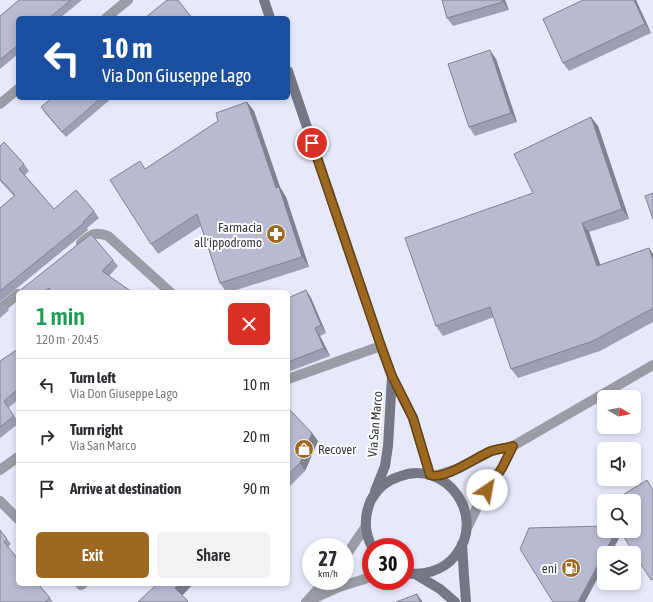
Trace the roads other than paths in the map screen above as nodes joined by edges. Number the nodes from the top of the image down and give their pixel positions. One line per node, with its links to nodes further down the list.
1 (128, 0): 3 (street)
2 (264, 0): 4 (main road)
3 (108, 16)
4 (269, 16)
5 (290, 77): 12 (main road, Via San Marco)
6 (16, 91): 7 (street)
7 (0, 104)
8 (75, 248): 9 (street)
9 (168, 290)
10 (16, 296): 11 (street)
11 (0, 309)
12 (381, 346): 14 (main road, Via San Marco); 15 (street)
13 (653, 365): 16 (street)
14 (392, 376): 19 (main road, Via San Marco); 20 (main road, Via San Marco)
15 (290, 378)
16 (513, 446): 19 (street); 24 (street)
17 (16, 458): 18 (street)
18 (0, 470)
19 (433, 475): 20 (main road); 24 (main road)
20 (373, 497): 23 (main road, Via San Marco)
21 (0, 501): 22 (street)
22 (16, 517)
23 (366, 526): 25 (main road); 26 (street)
24 (467, 528): 27 (main road)
25 (368, 538)
26 (354, 544)
27 (462, 544): 28 (main road); 34 (main road)
28 (414, 573)
29 (414, 576): 33 (main road)
30 (362, 580): 32 (street)
31 (317, 590): 32 (street)
32 (306, 602)
33 (455, 602)
34 (466, 602)

